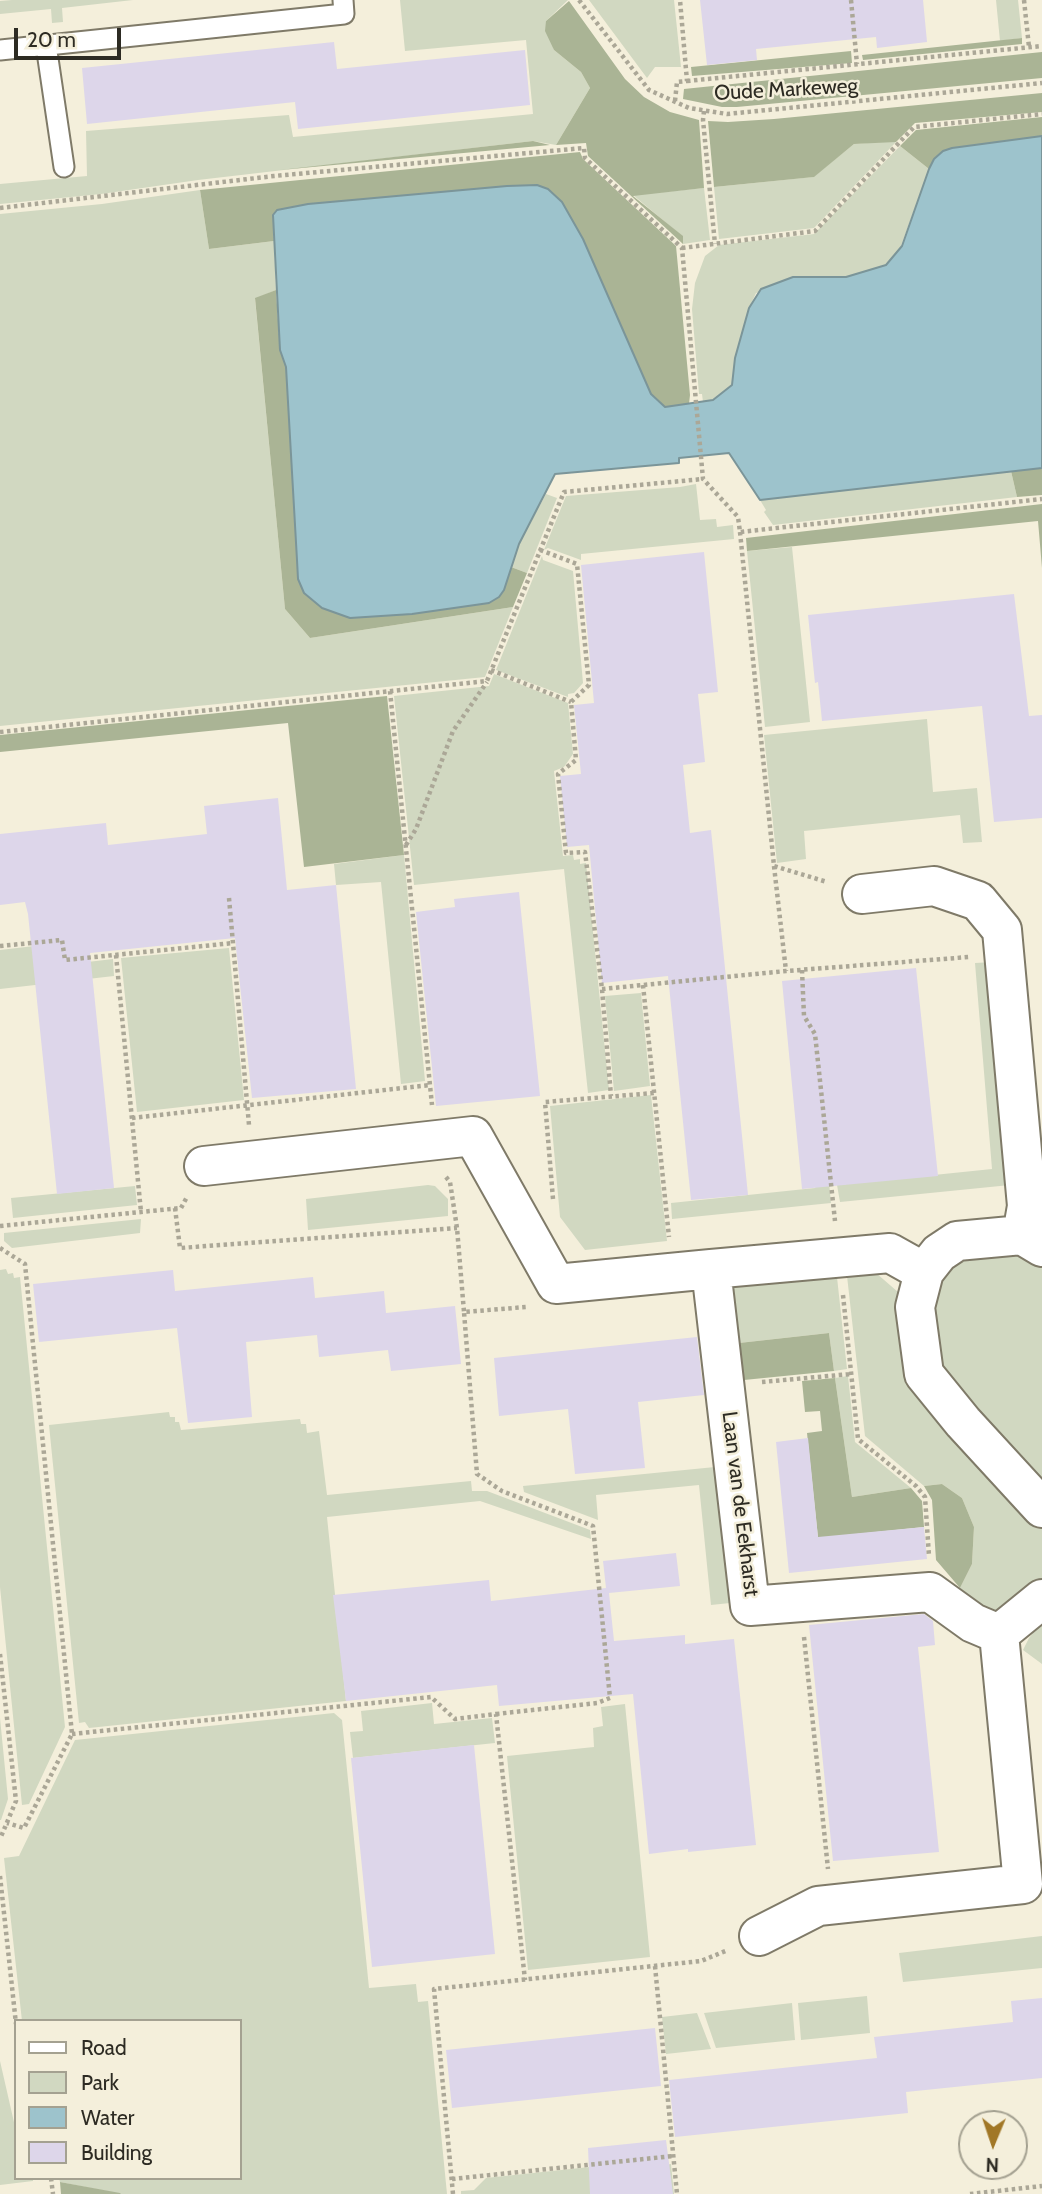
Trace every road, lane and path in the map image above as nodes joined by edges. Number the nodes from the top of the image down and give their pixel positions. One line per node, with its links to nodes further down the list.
1 (342, 0): 6 (lane)
2 (579, 0): 13 (path, Oude Markeweg)
3 (680, 0): 11 (path)
4 (851, 0): 10 (path)
5 (1024, 0): 8 (path)
6 (46, 45): 9 (lane); 16 (lane)
7 (1042, 46): 8 (path)
8 (1029, 47): 10 (path)
9 (0, 50)
10 (857, 64): 11 (path)
11 (687, 81): 13 (path)
12 (1042, 83): 14 (path, Oude Markeweg)
13 (675, 101): 14 (path, Oude Markeweg)
14 (704, 111): 18 (path)
15 (1042, 114): 18 (path)
16 (64, 167)
17 (0, 208): 19 (path)
18 (715, 244): 19 (path)
19 (682, 248): 20 (path)
20 (703, 479): 22 (path); 23 (path)
21 (1042, 499): 22 (path)
22 (740, 532): 30 (path)
23 (540, 550): 24 (path); 27 (path)
24 (491, 670): 25 (path); 27 (path)
25 (487, 681): 26 (path); 29 (path)
26 (390, 691): 28 (path); 29 (path)
27 (571, 702): 39 (path)
28 (0, 732)
29 (406, 845): 42 (path)
30 (774, 866): 31 (path); 37 (path)
31 (862, 894): 36 (street)
32 (229, 898): 33 (path)
33 (233, 943): 35 (path); 42 (path)
34 (0, 946): 35 (path)
35 (116, 954): 43 (path)
36 (1004, 955): 37 (path); 52 (street)
37 (786, 971): 38 (path)
38 (643, 985): 39 (path); 40 (path)
39 (602, 989): 41 (path)
40 (654, 1093): 41 (path); 56 (path)
41 (611, 1096): 51 (path)
42 (247, 1105): 43 (path); 45 (path)
43 (132, 1118): 48 (path)
44 (435, 1140): 45 (street); 50 (path); 51 (street)
45 (252, 1161): 46 (street)
46 (204, 1166): 47 (path)
47 (175, 1208): 48 (path); 50 (path)
48 (141, 1212): 49 (path)
49 (0, 1226)
50 (457, 1228): 58 (path)
51 (530, 1237): 57 (street)
52 (1032, 1241): 55 (street)
53 (0, 1248): 67 (path)
54 (712, 1269): 55 (street); 56 (street); 60 (street, Laan van de Eekharst)
55 (924, 1272): 61 (street)
56 (672, 1273): 57 (street)
57 (556, 1284): 58 (path)
58 (464, 1312): 66 (path)
59 (851, 1374): 60 (path)
60 (725, 1385): 63 (street, Laan van de Eekharst)
61 (1042, 1508)
62 (1042, 1599): 64 (street)
63 (800, 1602): 64 (street, Laan van de Eekharst); 71 (path)
64 (999, 1634): 71 (street)
65 (0, 1654): 68 (path)
66 (496, 1714): 67 (path); 74 (path)
67 (72, 1734): 68 (path)
68 (7, 1823): 69 (path)
69 (0, 1839)
70 (0, 1876): 75 (path)
71 (832, 1905): 72 (street)
72 (759, 1936): 73 (path)
73 (655, 1966): 74 (path); 76 (path)
74 (525, 1980): 77 (path)
75 (15, 2019)
76 (673, 2156): 77 (path); 80 (path)
77 (452, 2179): 79 (path)
78 (1042, 2186): 81 (path)
79 (453, 2194)
80 (677, 2194)
81 (970, 2194)

